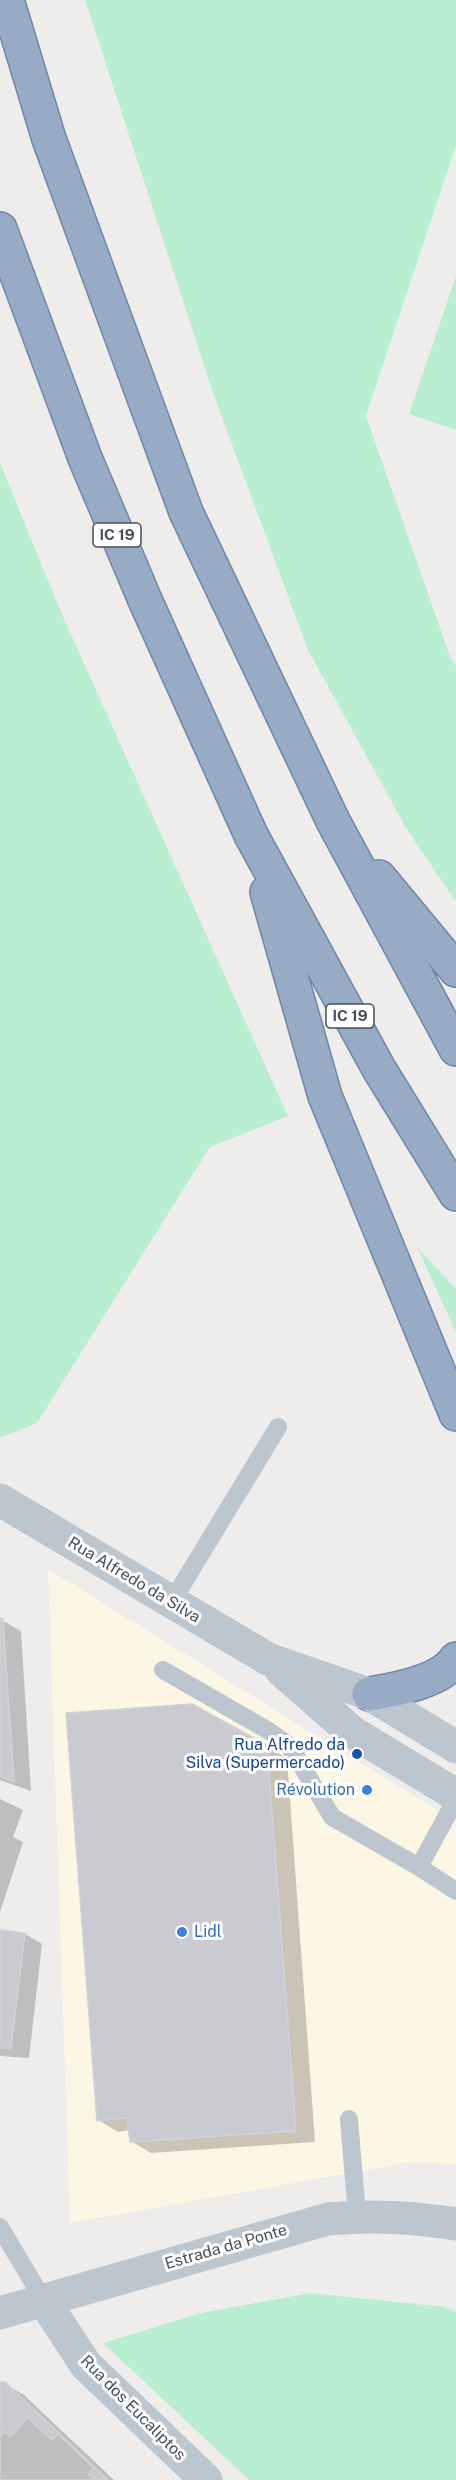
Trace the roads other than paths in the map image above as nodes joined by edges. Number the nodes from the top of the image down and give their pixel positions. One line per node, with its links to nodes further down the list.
1 (7, 0): 3 (highway)
2 (0, 229): 4 (highway, IC 19)
3 (333, 821): 5 (highway); 6 (highway)
4 (251, 835): 7 (highway, IC 19); 8 (highway)
5 (456, 970)
6 (456, 1048)
7 (456, 1194)
8 (456, 1414)
9 (278, 1427): 11 (lane)
10 (0, 1500): 11 (street, Rua Alfredo da Silva)
11 (171, 1603): 12 (street, Rua Alfredo da Silva)
12 (268, 1659): 15 (street, Rua Alfredo da Silva); 17 (street, Rua Alfredo da Silva)
13 (456, 1659): 15 (highway)
14 (163, 1670): 18 (lane)
15 (369, 1694): 16 (street, Rua Alfredo da Silva)
16 (456, 1747)
17 (456, 1797): 18 (lane)
18 (419, 1867): 19 (lane)
19 (456, 1891)
20 (349, 2119): 21 (lane)
21 (357, 2216): 22 (street, Estrada da Ponte); 24 (street, Estrada da Ponte)
22 (456, 2224)
23 (0, 2227): 24 (lane)
24 (44, 2301): 25 (street, Estrada da Ponte); 26 (street, Rua dos Eucaliptos)
25 (0, 2313)
26 (207, 2480)

